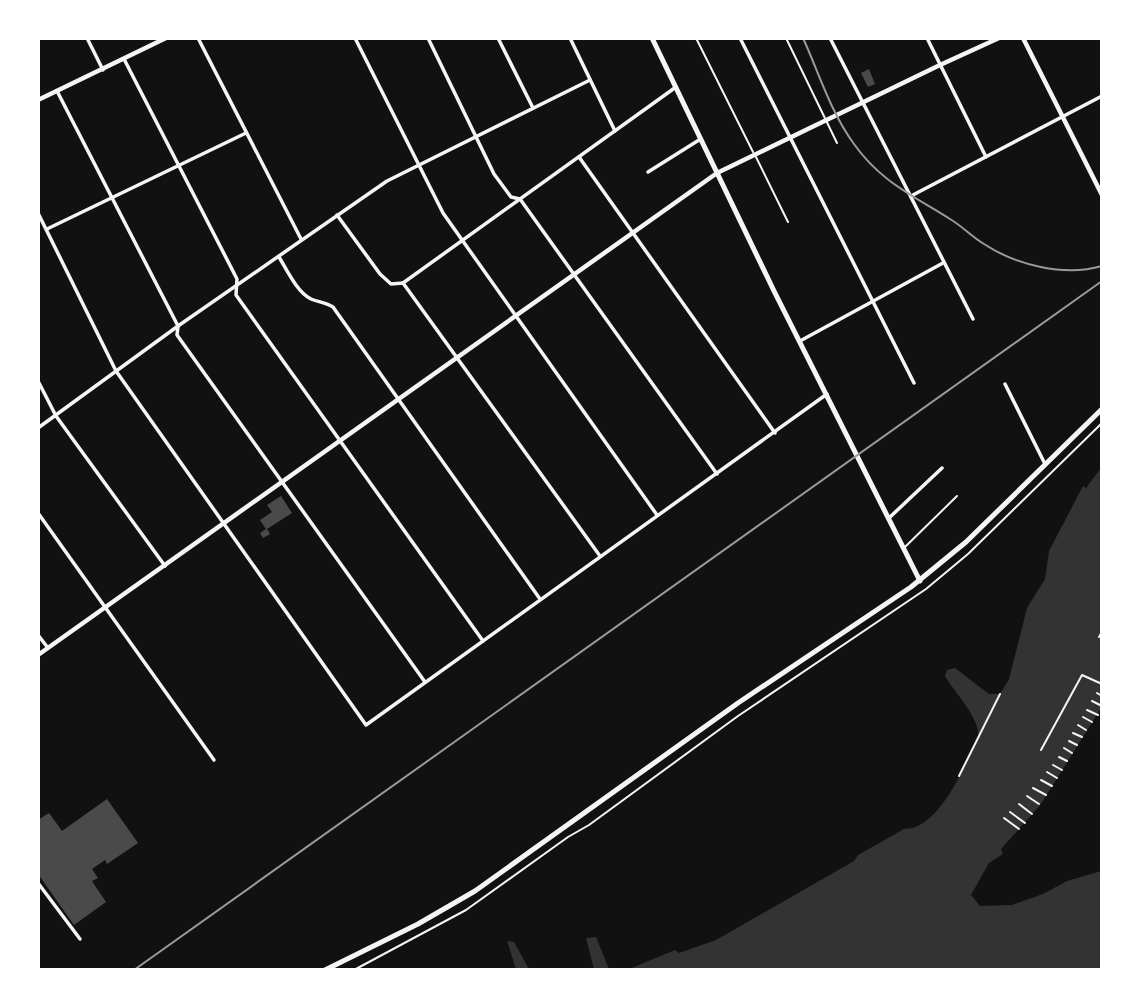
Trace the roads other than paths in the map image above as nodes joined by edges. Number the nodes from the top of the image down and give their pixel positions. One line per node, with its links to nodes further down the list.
1 (87, 38): 18 (street)
2 (166, 38): 16 (main road)
3 (198, 38): 29 (street)
4 (355, 38): 37 (street)
5 (428, 38): 30 (street)
6 (498, 38): 25 (street)
7 (570, 38): 19 (street)
8 (652, 38): 20 (main road)
9 (696, 38): 34 (lane)
10 (740, 38): 31 (street)
11 (786, 38): 27 (lane)
12 (830, 38): 24 (street)
13 (927, 38): 17 (street)
14 (999, 38): 17 (main road)
15 (1023, 38): 26 (main road)
16 (124, 59): 18 (main road); 38 (street)
17 (940, 65): 24 (main road); 36 (street)
18 (103, 70): 21 (main road)
19 (590, 80): 25 (street); 28 (street)
20 (676, 87): 28 (street); 32 (main road)
21 (57, 91): 23 (main road); 43 (street)
22 (1101, 96): 26 (street)
23 (38, 100)
24 (862, 103): 27 (main road); 42 (street)
25 (533, 108): 30 (street)
26 (1062, 116): 36 (street); 41 (main road)
27 (827, 120): 31 (main road); 33 (lane)
28 (615, 131): 35 (street)
29 (246, 134): 38 (street); 50 (street)
30 (476, 137): 37 (street); 44 (street)
31 (790, 138): 34 (main road); 57 (street)
32 (699, 140): 39 (street); 40 (main road)
33 (837, 143)
34 (755, 155): 40 (main road); 47 (lane)
35 (579, 157): 44 (street); 49 (street)
36 (986, 158): 42 (street)
37 (418, 165): 46 (street); 51 (street)
38 (177, 166): 43 (street); 56 (street)
39 (649, 172)
40 (717, 173): 49 (main road); 61 (main road)
41 (1101, 195)
42 (911, 196): 53 (street)
43 (112, 198): 48 (street); 60 (street)
44 (520, 199): 51 (street); 54 (street)
45 (38, 213): 48 (street)
46 (337, 215): 50 (street); 55 (street)
47 (789, 222)
48 (47, 229): 63 (street)
49 (633, 233): 54 (main road); 72 (street)
50 (301, 239): 52 (street)
51 (462, 240): 55 (street); 58 (street)
52 (278, 256): 56 (street); 68 (street)
53 (943, 263): 57 (street); 59 (street)
54 (575, 274): 58 (main road); 76 (street)
55 (403, 283): 62 (street)
56 (236, 287): 60 (street); 73 (street)
57 (873, 301): 61 (street); 65 (street)
58 (517, 316): 62 (main road); 80 (street)
59 (973, 319)
60 (178, 326): 63 (street); 77 (street)
61 (800, 341): 67 (main road)
62 (457, 358): 68 (main road); 84 (street)
63 (116, 371): 70 (street); 82 (street)
64 (38, 381): 70 (street)
65 (914, 383)
66 (1005, 384): 74 (street)
67 (827, 394): 72 (street); 81 (main road)
68 (397, 400): 73 (main road); 87 (street)
69 (1101, 409): 74 (main road)
70 (56, 416): 71 (street); 85 (street)
71 (38, 428)
72 (775, 433): 76 (street)
73 (340, 442): 77 (main road); 90 (street)
74 (1045, 464): 86 (main road)
75 (942, 468): 81 (street)
76 (717, 474): 80 (street)
77 (281, 483): 82 (main road); 93 (street)
78 (957, 496): 83 (lane)
79 (38, 513): 88 (street)
80 (657, 515): 84 (street)
81 (889, 518): 83 (main road)
82 (225, 524): 85 (main road); 93 (street)
83 (904, 548): 86 (main road)
84 (600, 556): 87 (street)
85 (165, 566): 88 (main road)
86 (920, 581): 97 (main road)
87 (540, 599): 90 (street)
88 (106, 608): 91 (main road); 94 (street)
89 (38, 635): 91 (street)
90 (483, 640): 93 (street)
91 (48, 648): 92 (main road)
92 (38, 655)
93 (425, 682)
94 (214, 760)
95 (38, 883): 96 (street)
96 (80, 939)
97 (325, 970)

